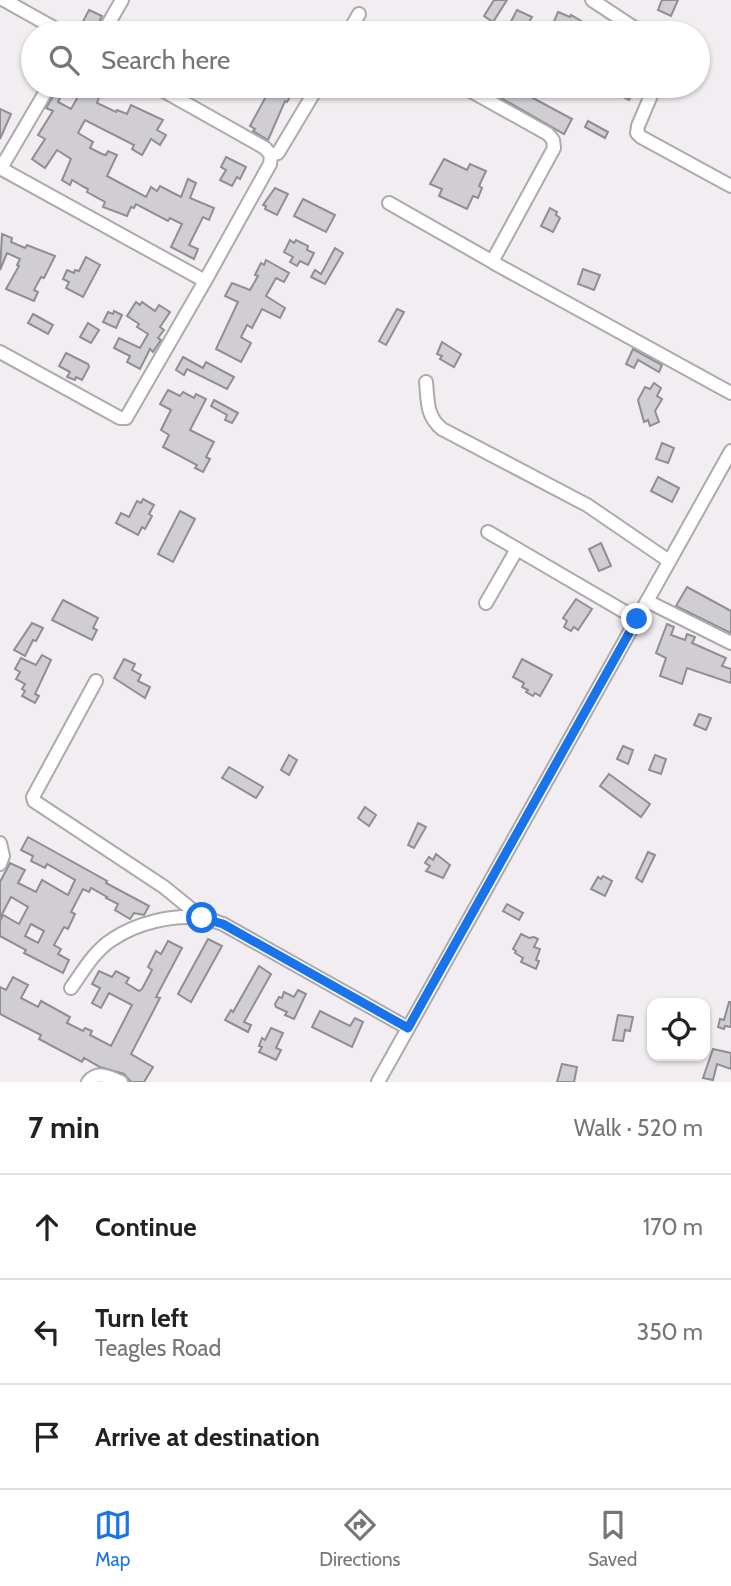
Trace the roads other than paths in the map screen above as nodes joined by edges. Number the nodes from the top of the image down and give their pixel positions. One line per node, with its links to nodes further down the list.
1 (4, 0): 5 (street)
2 (121, 0): 6 (street)
3 (592, 0): 8 (street)
4 (359, 14): 7 (street)
5 (42, 21)
6 (110, 21)
7 (355, 21)
8 (624, 21)
9 (42, 98): 15 (street)
10 (176, 98): 14 (street)
11 (311, 98): 14 (street)
12 (484, 98): 18 (street)
13 (650, 98): 16 (street)
14 (271, 155): 19 (street)
15 (1, 168): 19 (street)
16 (731, 186)
17 (389, 203): 18 (street)
18 (493, 262): 22 (street)
19 (205, 281): 20 (street)
20 (0, 352)
21 (426, 382): 26 (street)
22 (731, 393)
23 (731, 451): 26 (street)
24 (488, 532): 25 (street)
25 (517, 549): 28 (street); 29 (street)
26 (669, 561): 27 (street)
27 (647, 601): 29 (street); 30 (street)
28 (486, 603)
29 (637, 619): 36 (street)
30 (731, 643)
31 (96, 681): 34 (street)
32 (0, 843): 33 (street)
33 (0, 864)
34 (202, 918): 35 (street); 36 (street)
35 (71, 988)
36 (408, 1028): 39 (street)
37 (88, 1082): 38 (street)
38 (121, 1082)
39 (378, 1082)

